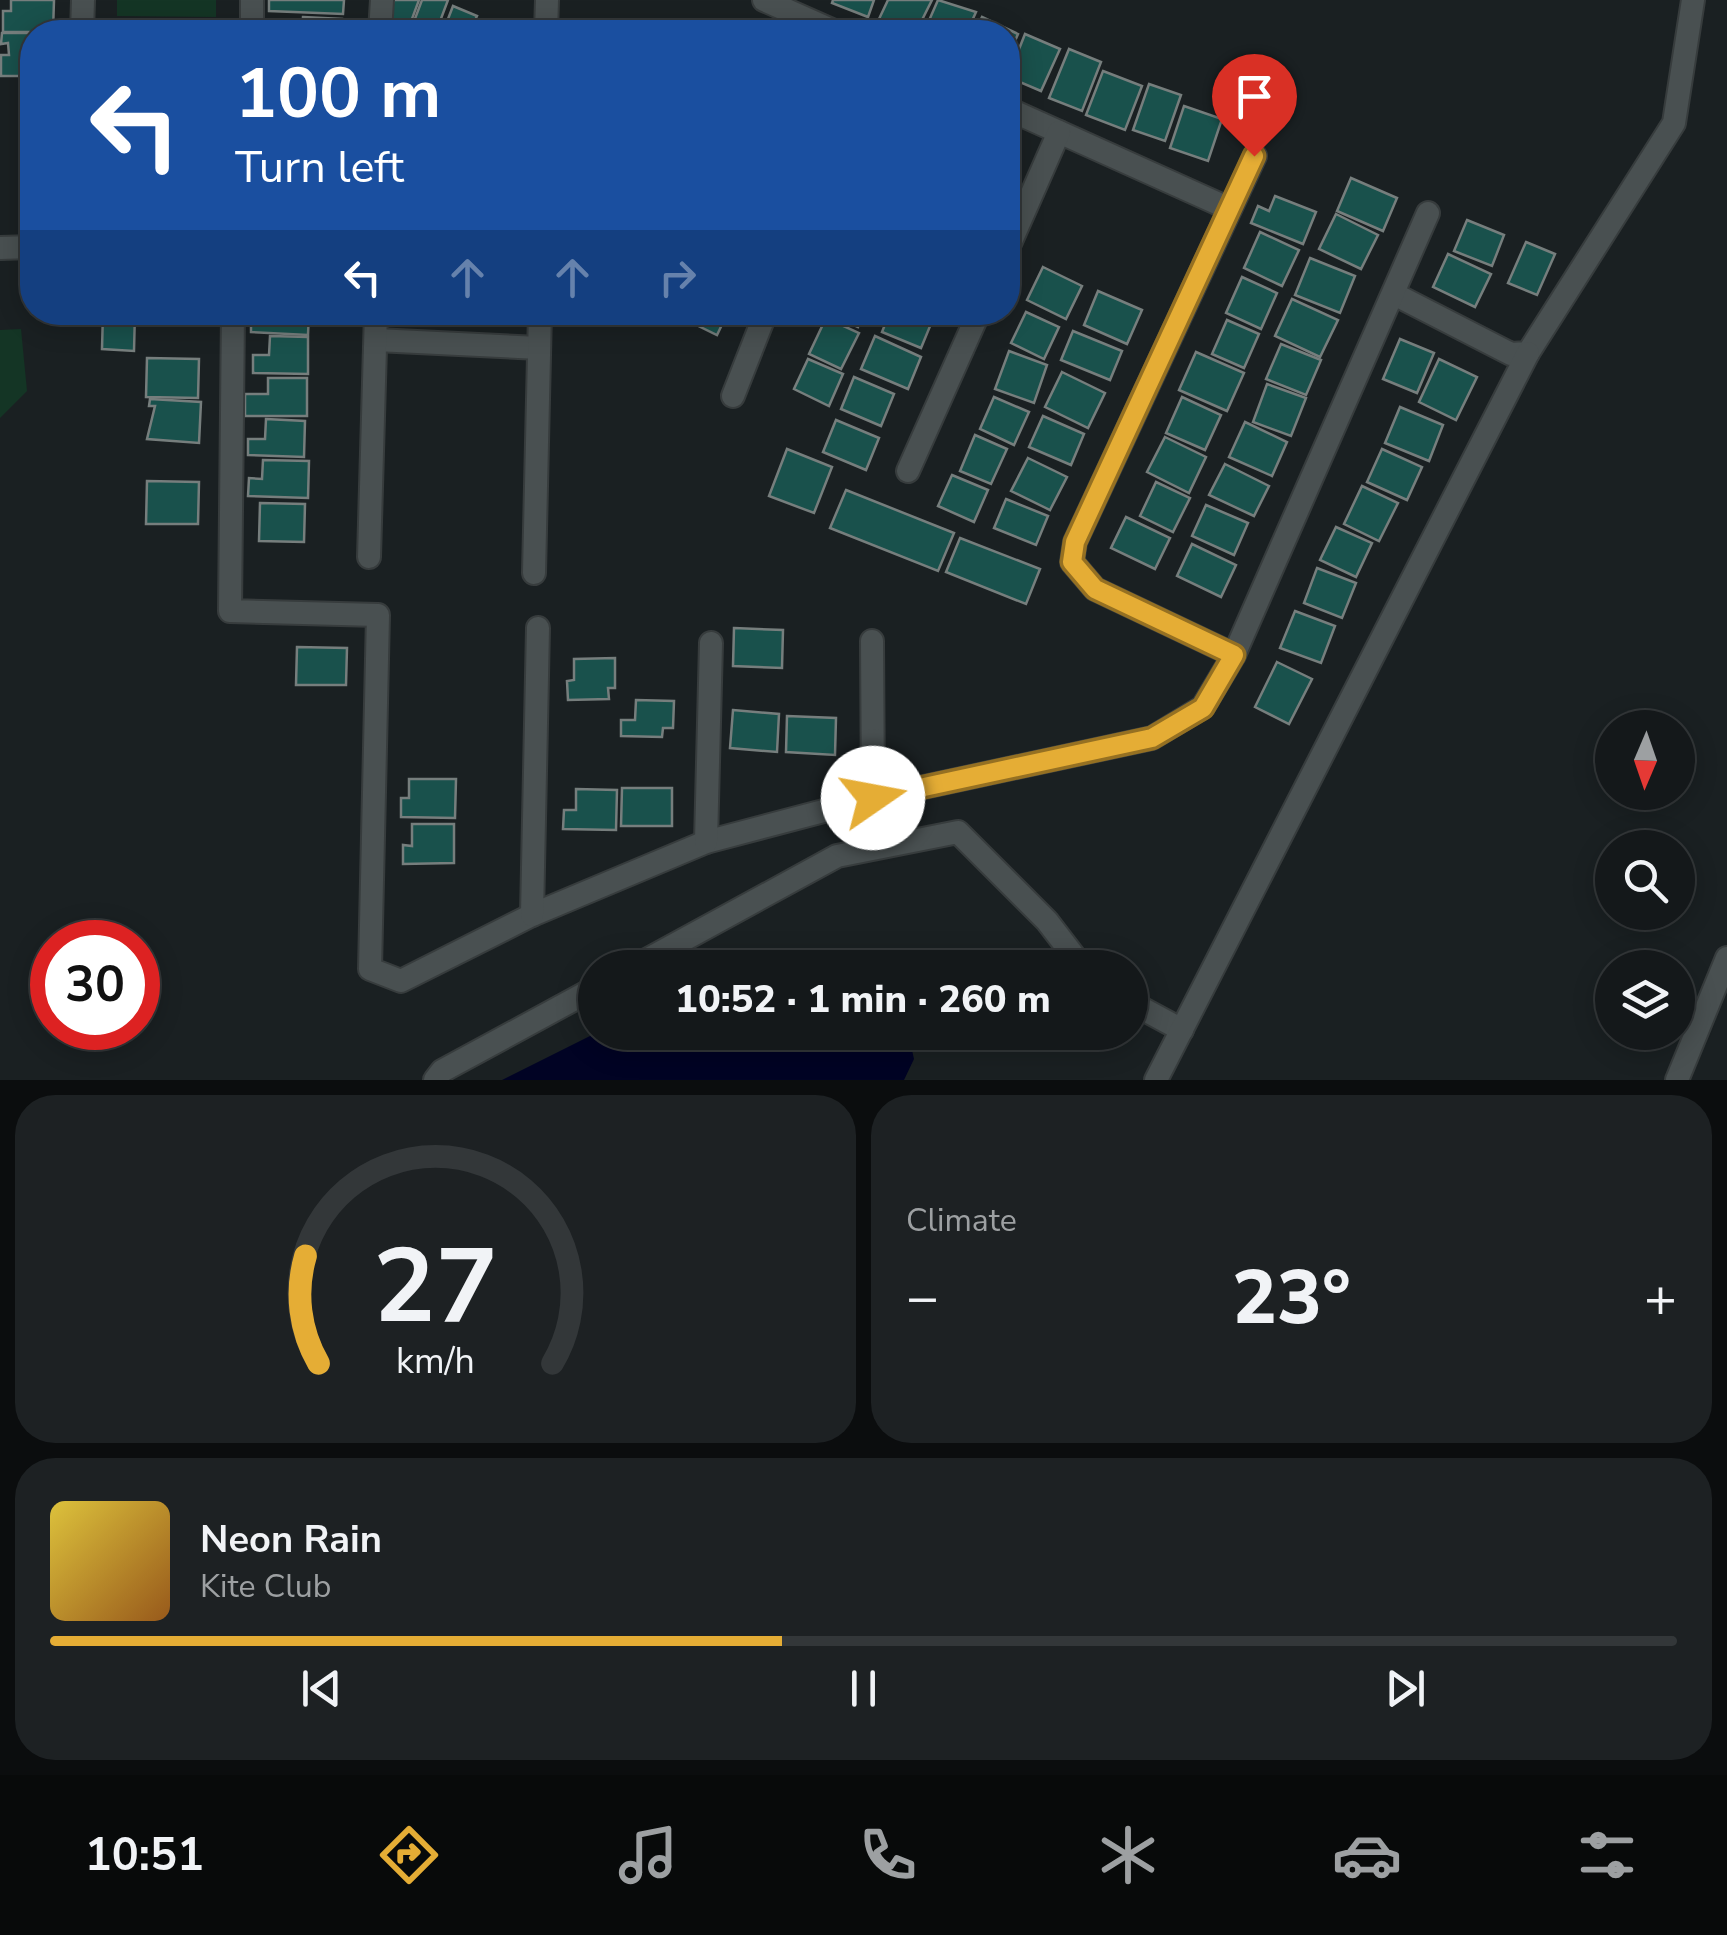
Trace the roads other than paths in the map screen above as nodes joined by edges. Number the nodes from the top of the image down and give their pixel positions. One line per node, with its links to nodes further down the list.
1 (764, 0): 3 (street)
2 (1693, 0): 18 (street)
3 (809, 20)
4 (1020, 114): 5 (street)
5 (1059, 132): 7 (street); 9 (street)
6 (1254, 156): 7 (street)
7 (1230, 209): 26 (street)
8 (1428, 213): 10 (street)
9 (1020, 221)
10 (1396, 295): 18 (street); 26 (street)
11 (233, 325): 29 (street)
12 (376, 325): 16 (street)
13 (540, 325): 17 (street)
14 (761, 325): 19 (street)
15 (973, 325): 20 (street)
16 (376, 340): 17 (street); 21 (street)
17 (539, 348): 22 (street)
18 (1528, 353): 35 (street)
19 (732, 396)
20 (908, 471)
21 (368, 557)
22 (534, 573)
23 (538, 628): 29 (street)
24 (872, 642): 27 (street)
25 (710, 643): 28 (street)
26 (1234, 655): 27 (street)
27 (873, 798): 28 (street)
28 (706, 842): 29 (street)
29 (532, 915)
30 (665, 950): 31 (street)
31 (1069, 950)
32 (1727, 958): 38 (street)
33 (578, 997): 36 (street)
34 (1148, 1012): 35 (street)
35 (1182, 1030): 37 (street)
36 (435, 1080)
37 (1156, 1080)
38 (1677, 1080)

